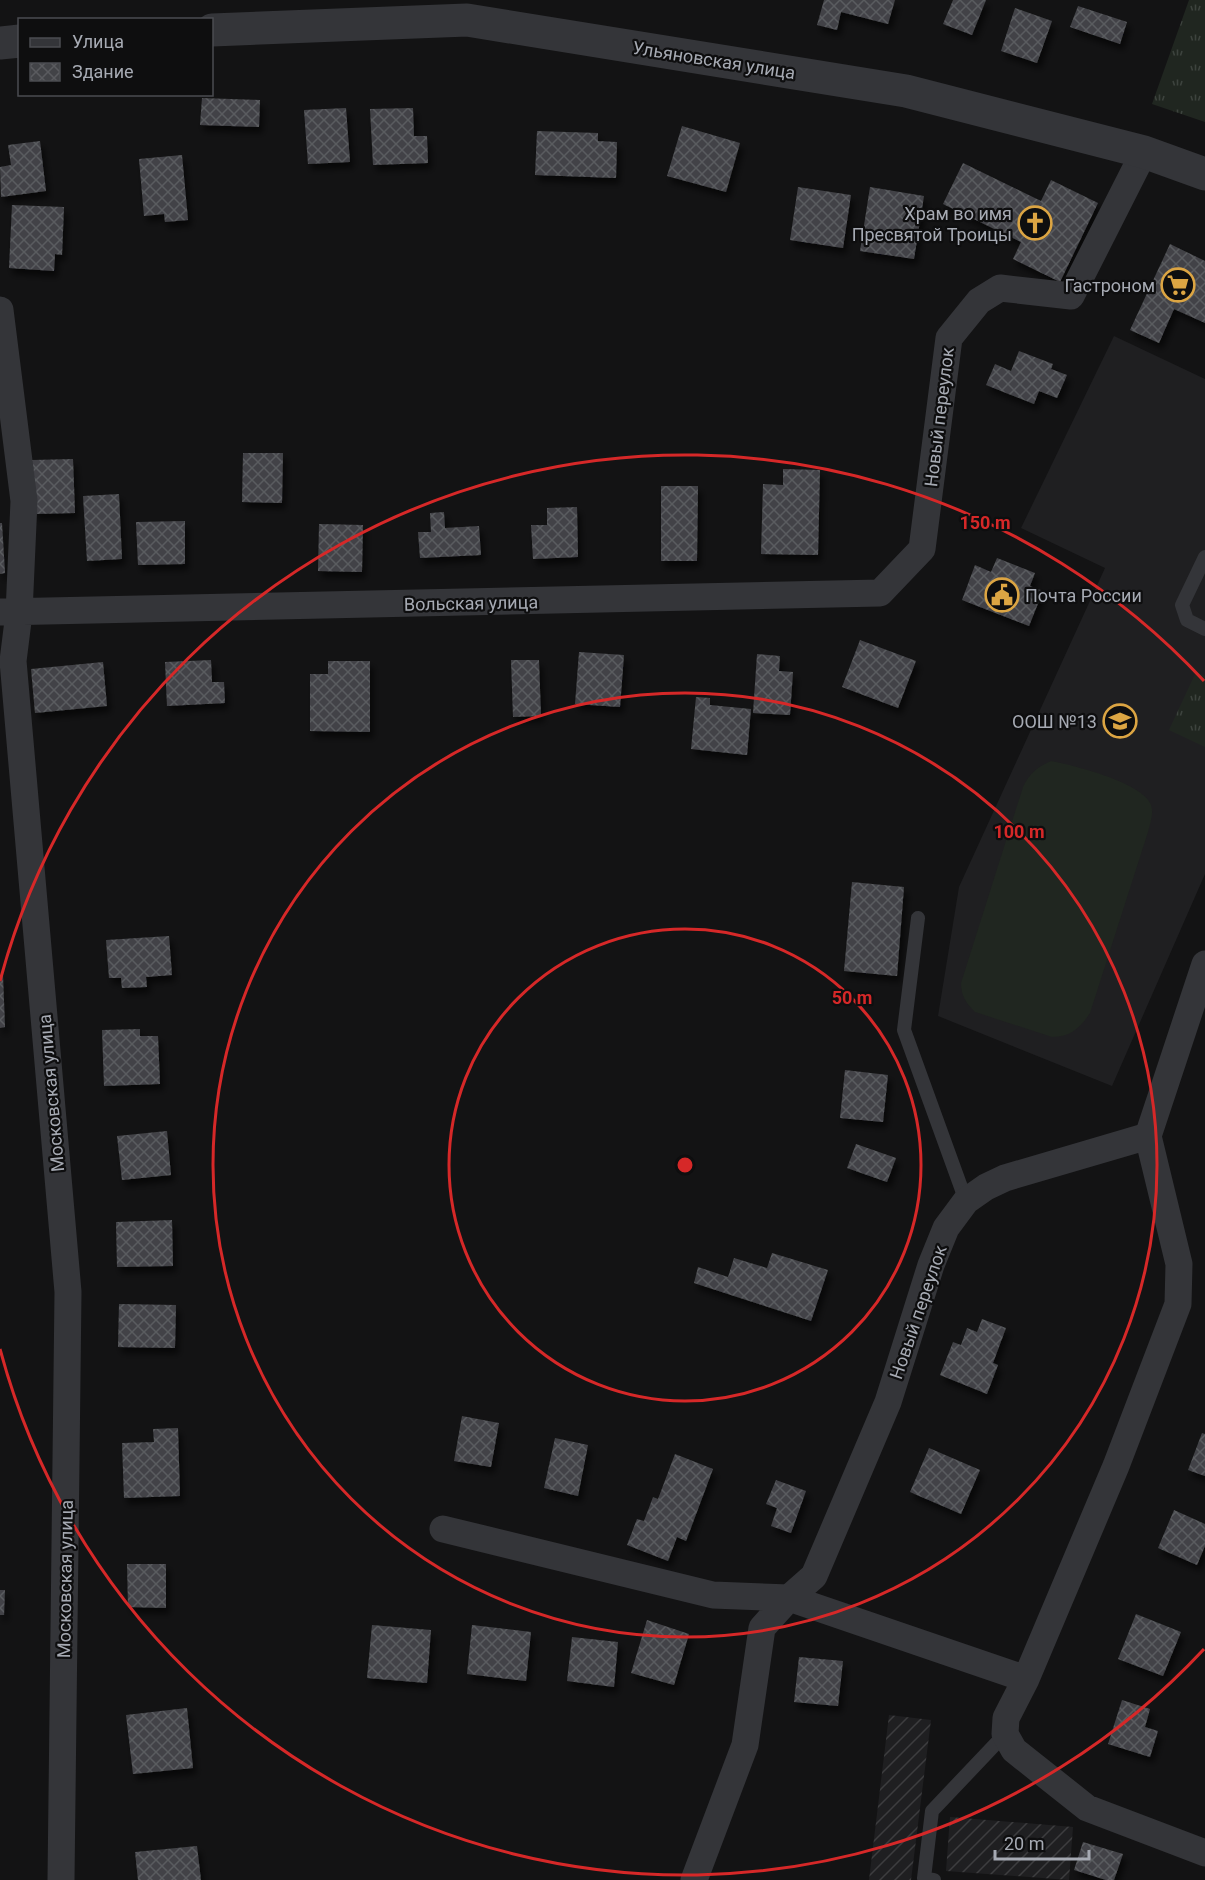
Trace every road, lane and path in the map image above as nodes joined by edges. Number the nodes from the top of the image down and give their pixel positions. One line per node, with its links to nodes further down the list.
1 (213, 30): 4 (street, Ульяновская улица)
2 (18, 41): 3 (street)
3 (0, 42)
4 (1144, 152): 5 (street, Ульяновская улица); 7 (street, Новый переулок)
5 (1205, 174)
6 (0, 310): 9 (street, Московская улица)
7 (922, 549): 9 (street, Вольская улица)
8 (1205, 557): 10 (lane)
9 (10, 613): 20 (street, Московская улица)
10 (1205, 629)
11 (918, 918): 14 (lane)
12 (1205, 964): 13 (street)
13 (1148, 1136): 14 (street, Новый переулок); 17 (street)
14 (966, 1201): 16 (street, Новый переулок)
15 (443, 1529): 16 (street)
16 (789, 1598): 17 (street); 21 (street, Новый переулок)
17 (1026, 1679): 18 (street)
18 (1005, 1734): 19 (street); 22 (lane)
19 (1205, 1853)
20 (61, 1880)
21 (694, 1880)
22 (934, 1880)

